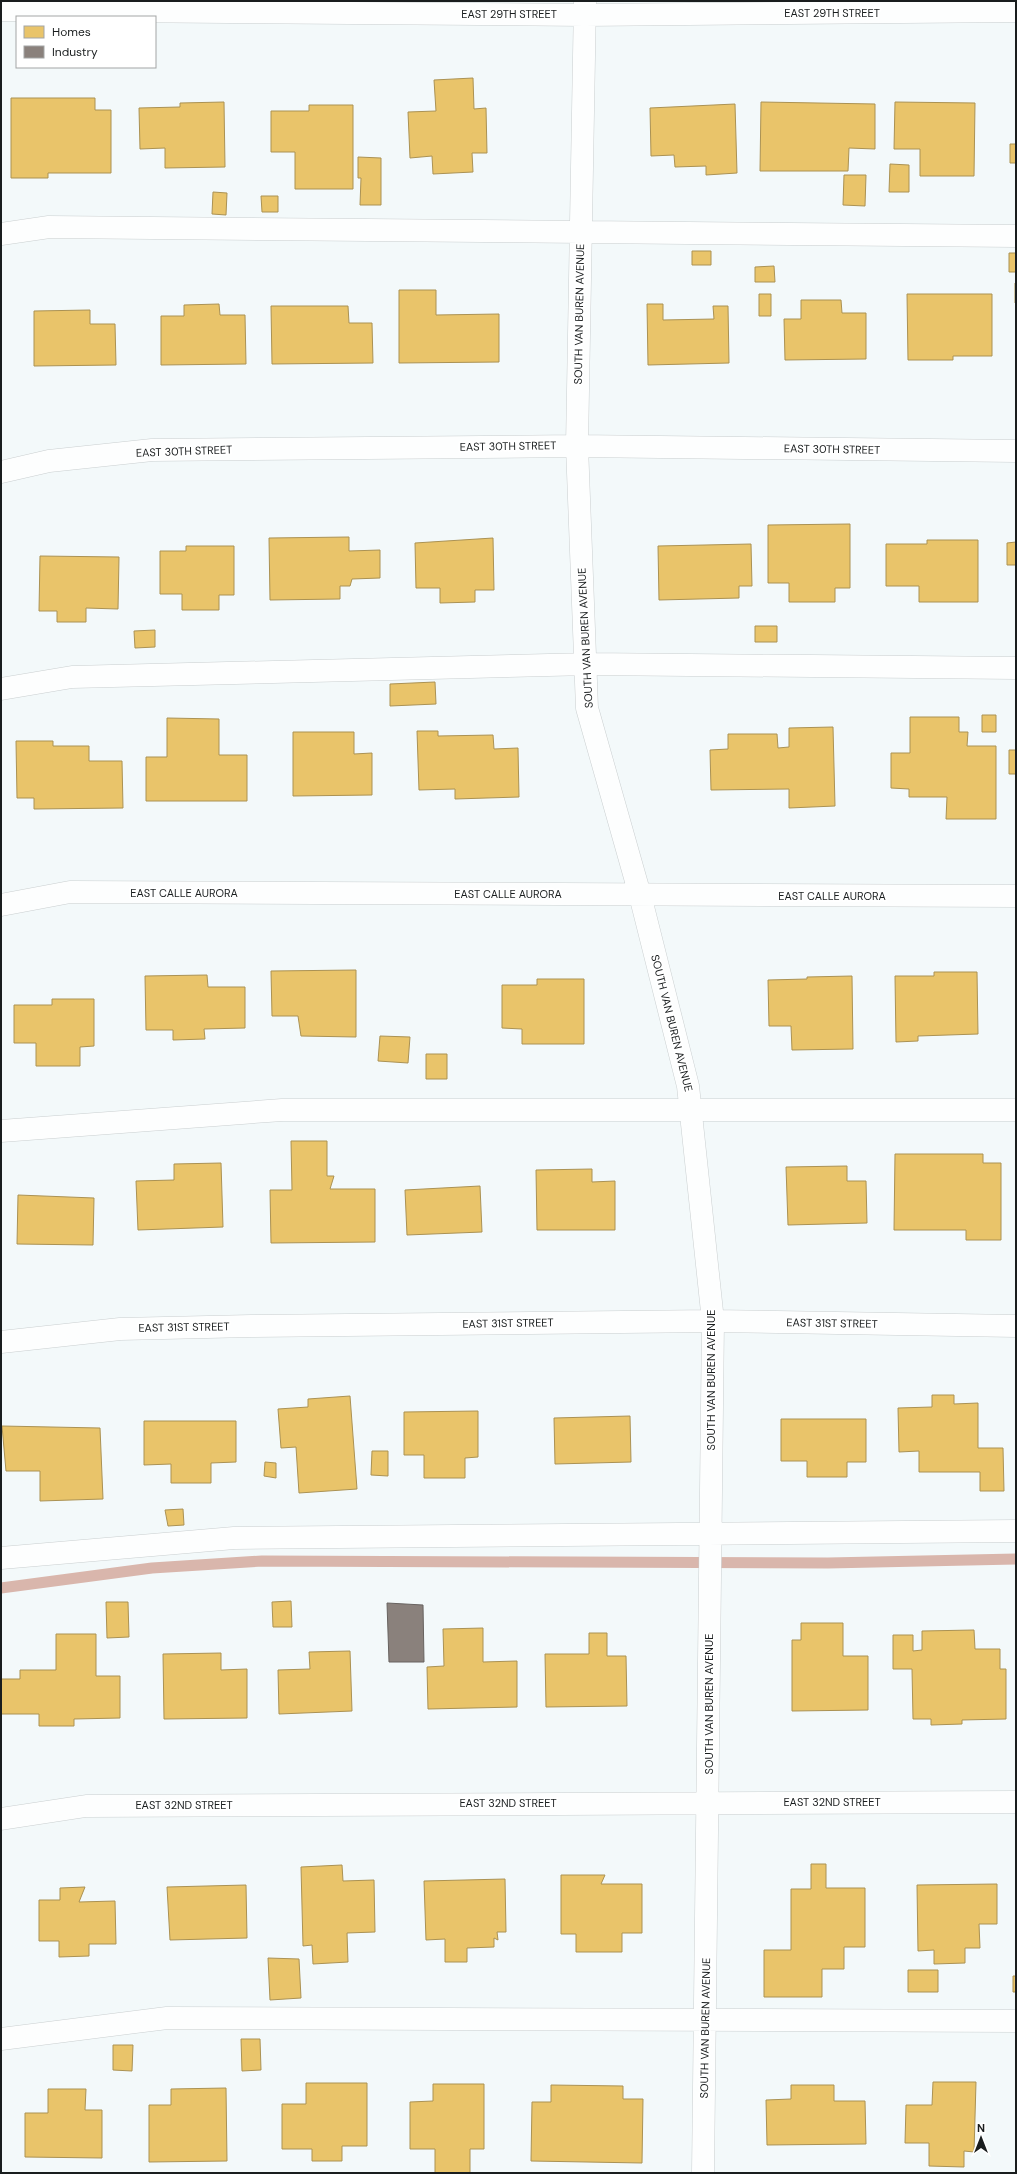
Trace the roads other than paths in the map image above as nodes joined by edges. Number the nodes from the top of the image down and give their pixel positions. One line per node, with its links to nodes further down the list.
1 (585, 8): 2 (street, EAST 29TH STREET); 3 (street, EAST 29TH STREET); 4 (street, SOUTH VAN BUREN AVENUE)
2 (1, 10)
3 (1016, 11)
4 (581, 232): 5 (street); 6 (street); 7 (street, SOUTH VAN BUREN AVENUE)
5 (1, 234)
6 (1016, 236)
7 (577, 446): 8 (street, EAST 30TH STREET); 9 (street, EAST 30TH STREET); 10 (street, SOUTH VAN BUREN AVENUE)
8 (1016, 451)
9 (1, 472)
10 (585, 664): 11 (street); 12 (street); 13 (street, SOUTH VAN BUREN AVENUE)
11 (1016, 668)
12 (1, 689)
13 (640, 895): 14 (street, EAST CALLE AURORA); 15 (street, EAST CALLE AURORA); 16 (street, SOUTH VAN BUREN AVENUE)
14 (1016, 896)
15 (1, 905)
16 (691, 1110): 17 (street); 18 (street); 19 (street, SOUTH VAN BUREN AVENUE)
17 (1016, 1110)
18 (1, 1131)
19 (713, 1321): 20 (street, EAST 31ST STREET); 21 (street, EAST 31ST STREET); 23 (street, SOUTH VAN BUREN AVENUE)
20 (1016, 1326)
21 (1, 1342)
22 (1016, 1531): 23 (street)
23 (711, 1533): 24 (street); 25 (street, SOUTH VAN BUREN AVENUE)
24 (1, 1558)
25 (708, 1802): 26 (street, EAST 32ND STREET); 27 (street, EAST 32ND STREET); 28 (street, SOUTH VAN BUREN AVENUE)
26 (1016, 1802)
27 (1, 1819)
28 (705, 2020): 29 (street); 30 (street); 31 (street, SOUTH VAN BUREN AVENUE)
29 (1016, 2021)
30 (1, 2039)
31 (703, 2173)

